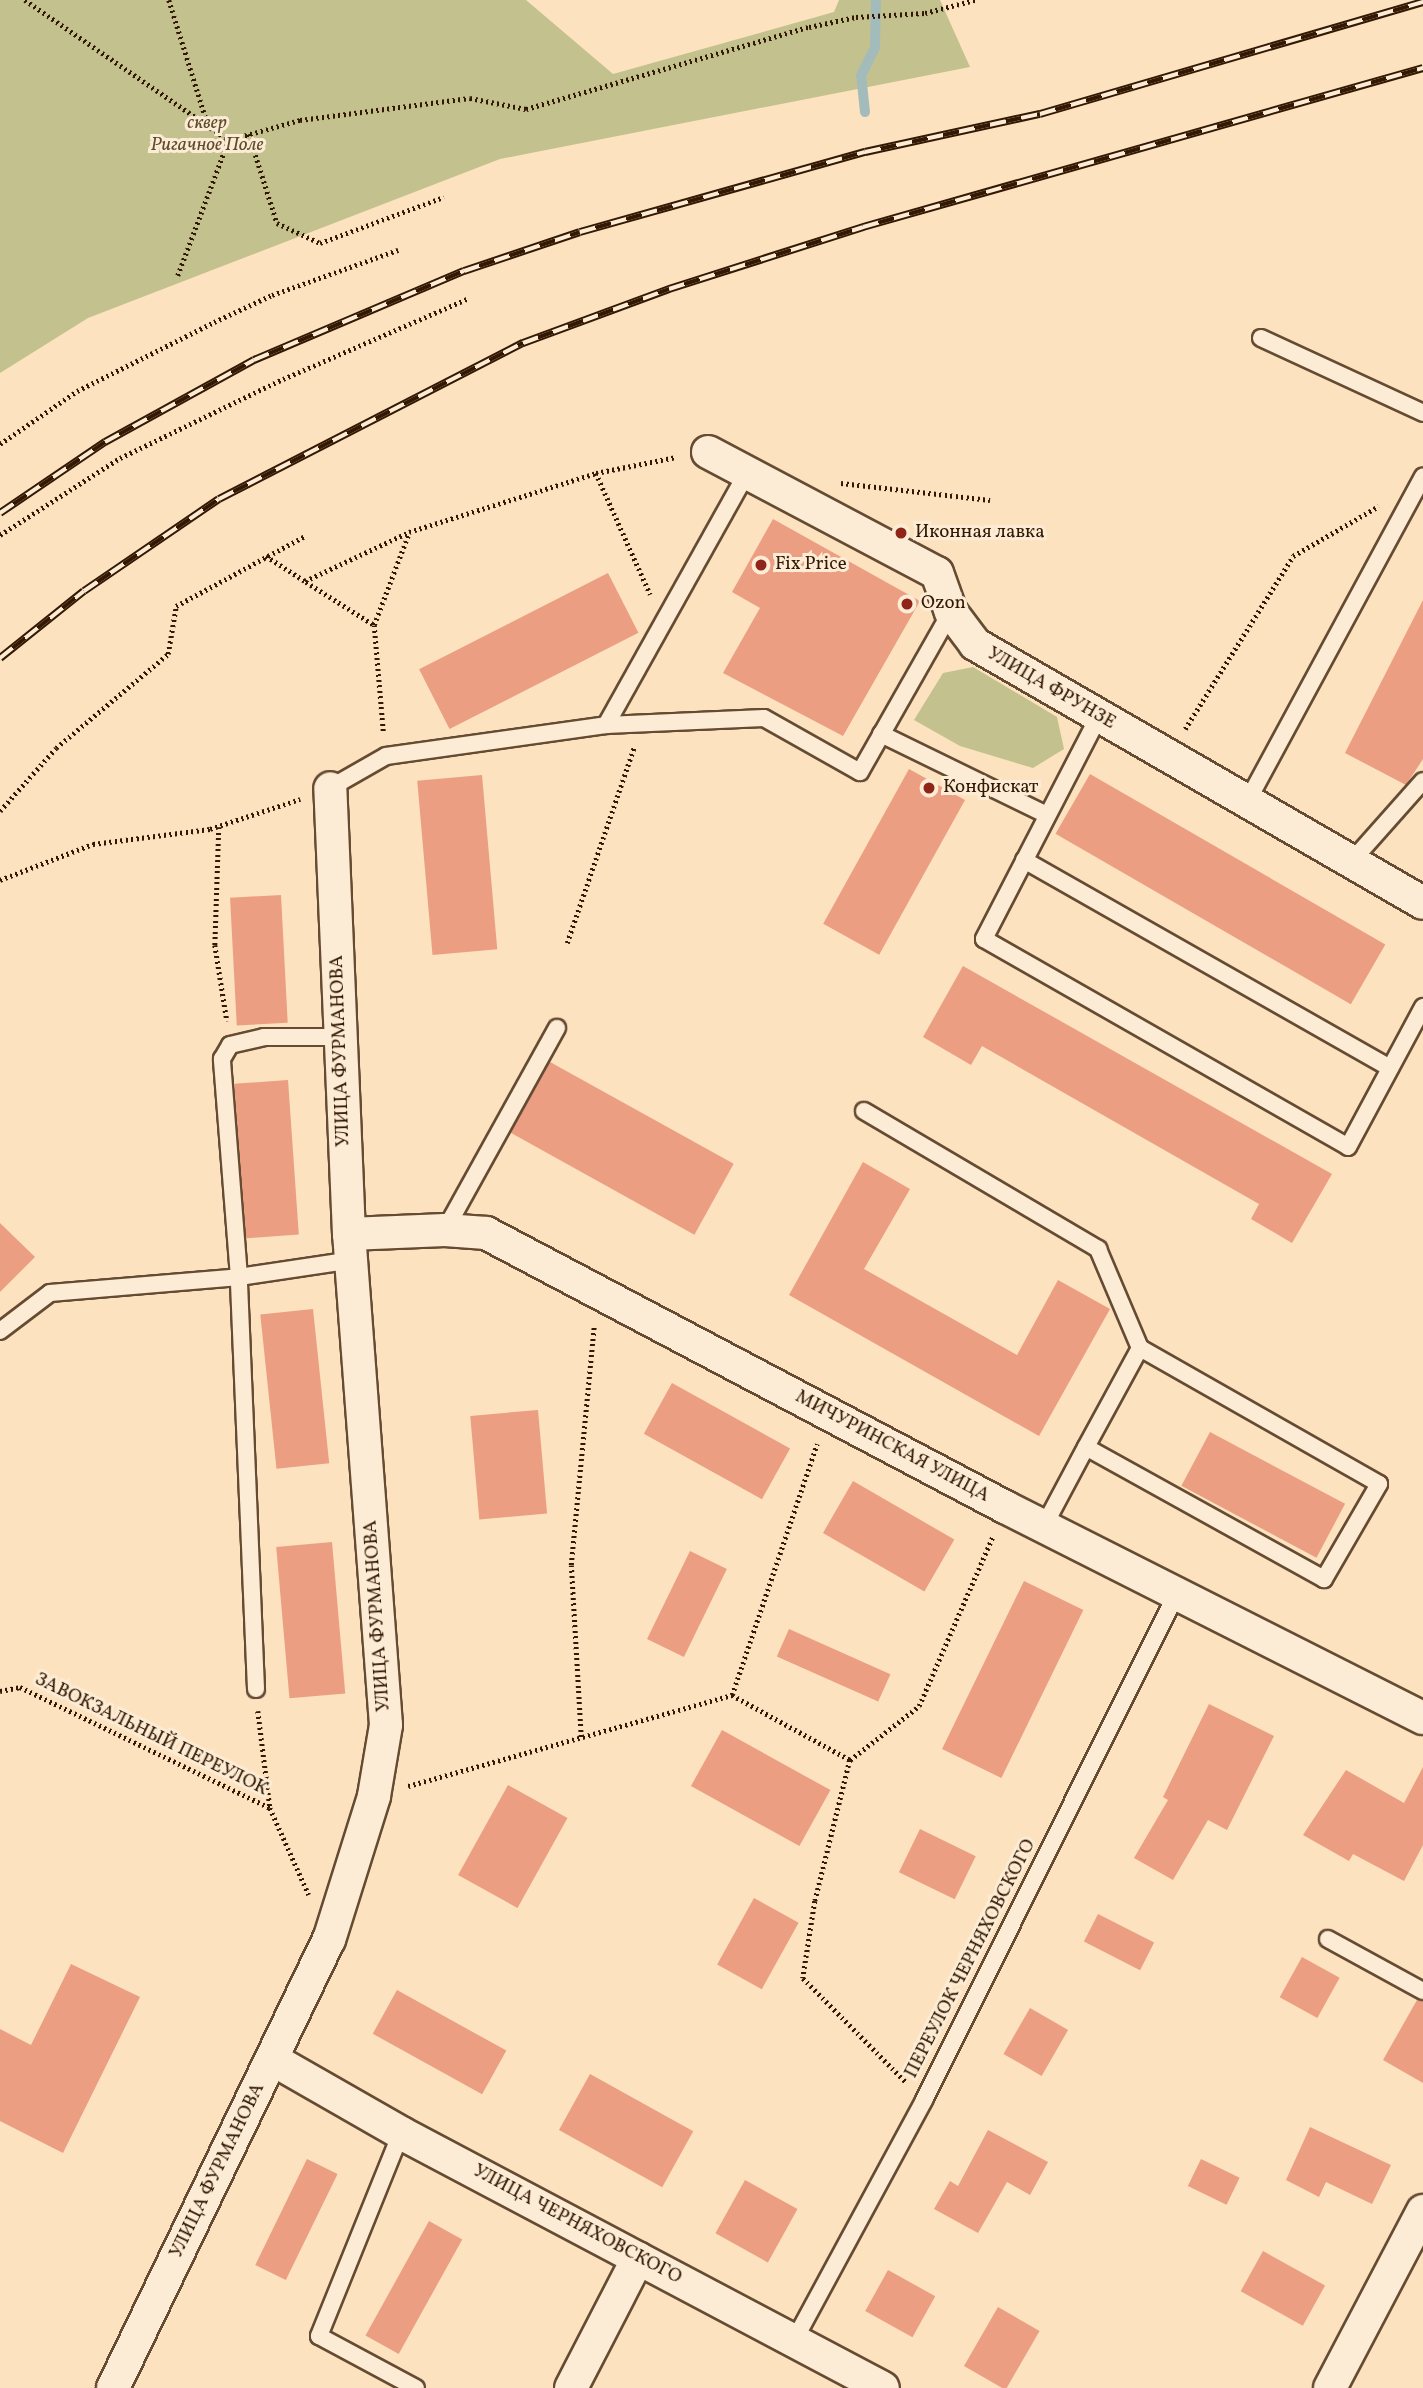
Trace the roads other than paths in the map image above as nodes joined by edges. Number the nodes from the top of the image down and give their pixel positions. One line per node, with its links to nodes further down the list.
1 (1261, 338): 2 (lane)
2 (1423, 413)
3 (708, 452): 4 (street, УЛИЦА ФРУНЗЕ)
4 (747, 473): 6 (street, УЛИЦА ФРУНЗЕ); 8 (lane)
5 (1422, 480): 12 (lane)
6 (951, 612): 7 (street, УЛИЦА ФРУНЗЕ); 9 (lane)
7 (1099, 716): 12 (street, УЛИЦА ФРУНЗЕ); 13 (lane)
8 (606, 725): 9 (lane); 11 (lane)
9 (881, 734): 13 (lane)
10 (1423, 781): 15 (lane)
11 (330, 789): 19 (street, УЛИЦА ФУРМАНОВА)
12 (1247, 802): 15 (street, УЛИЦА ФРУНЗЕ)
13 (1047, 815): 14 (lane)
14 (1024, 860): 20 (lane); 20 (lane)
15 (1352, 862): 16 (street, УЛИЦА ФРУНЗЕ)
16 (1423, 903)
17 (1423, 1007): 20 (lane)
18 (557, 1028): 22 (lane)
19 (340, 1037): 23 (street, УЛИЦА ФУРМАНОВА); 24 (lane)
20 (1390, 1068)
21 (864, 1111): 26 (lane)
22 (445, 1230): 23 (street, МИЧУРИНСКАЯ УЛИЦА); 28 (street, МИЧУРИНСКАЯ УЛИЦА)
23 (351, 1247): 24 (lane); 34 (street, УЛИЦА ФУРМАНОВА)
24 (239, 1277): 25 (lane); 30 (lane)
25 (0, 1331)
26 (1140, 1348): 27 (lane); 27 (lane)
27 (1086, 1447): 28 (lane)
28 (1044, 1526): 29 (street, МИЧУРИНСКАЯ УЛИЦА)
29 (1177, 1593): 31 (street, МИЧУРИНСКАЯ УЛИЦА); 38 (lane, ПЕРЕУЛОК ЧЕРНЯХОВСКОГО)
30 (256, 1689)
31 (1423, 1718)
32 (1328, 1939): 33 (lane)
33 (1423, 1991)
34 (272, 2059): 35 (street, УЛИЦА ЧЕРНЯХОВСКОГО); 39 (street, УЛИЦА ФУРМАНОВА)
35 (401, 2133): 37 (street, УЛИЦА ЧЕРНЯХОВСКОГО); 40 (lane)
36 (1423, 2211): 43 (street)
37 (638, 2258): 38 (street, УЛИЦА ЧЕРНЯХОВСКОГО); 41 (street)
38 (795, 2339): 42 (street, УЛИЦА ЧЕРНЯХОВСКОГО)
39 (113, 2388)
40 (416, 2388)
41 (571, 2388)
42 (883, 2388)
43 (1330, 2388)

